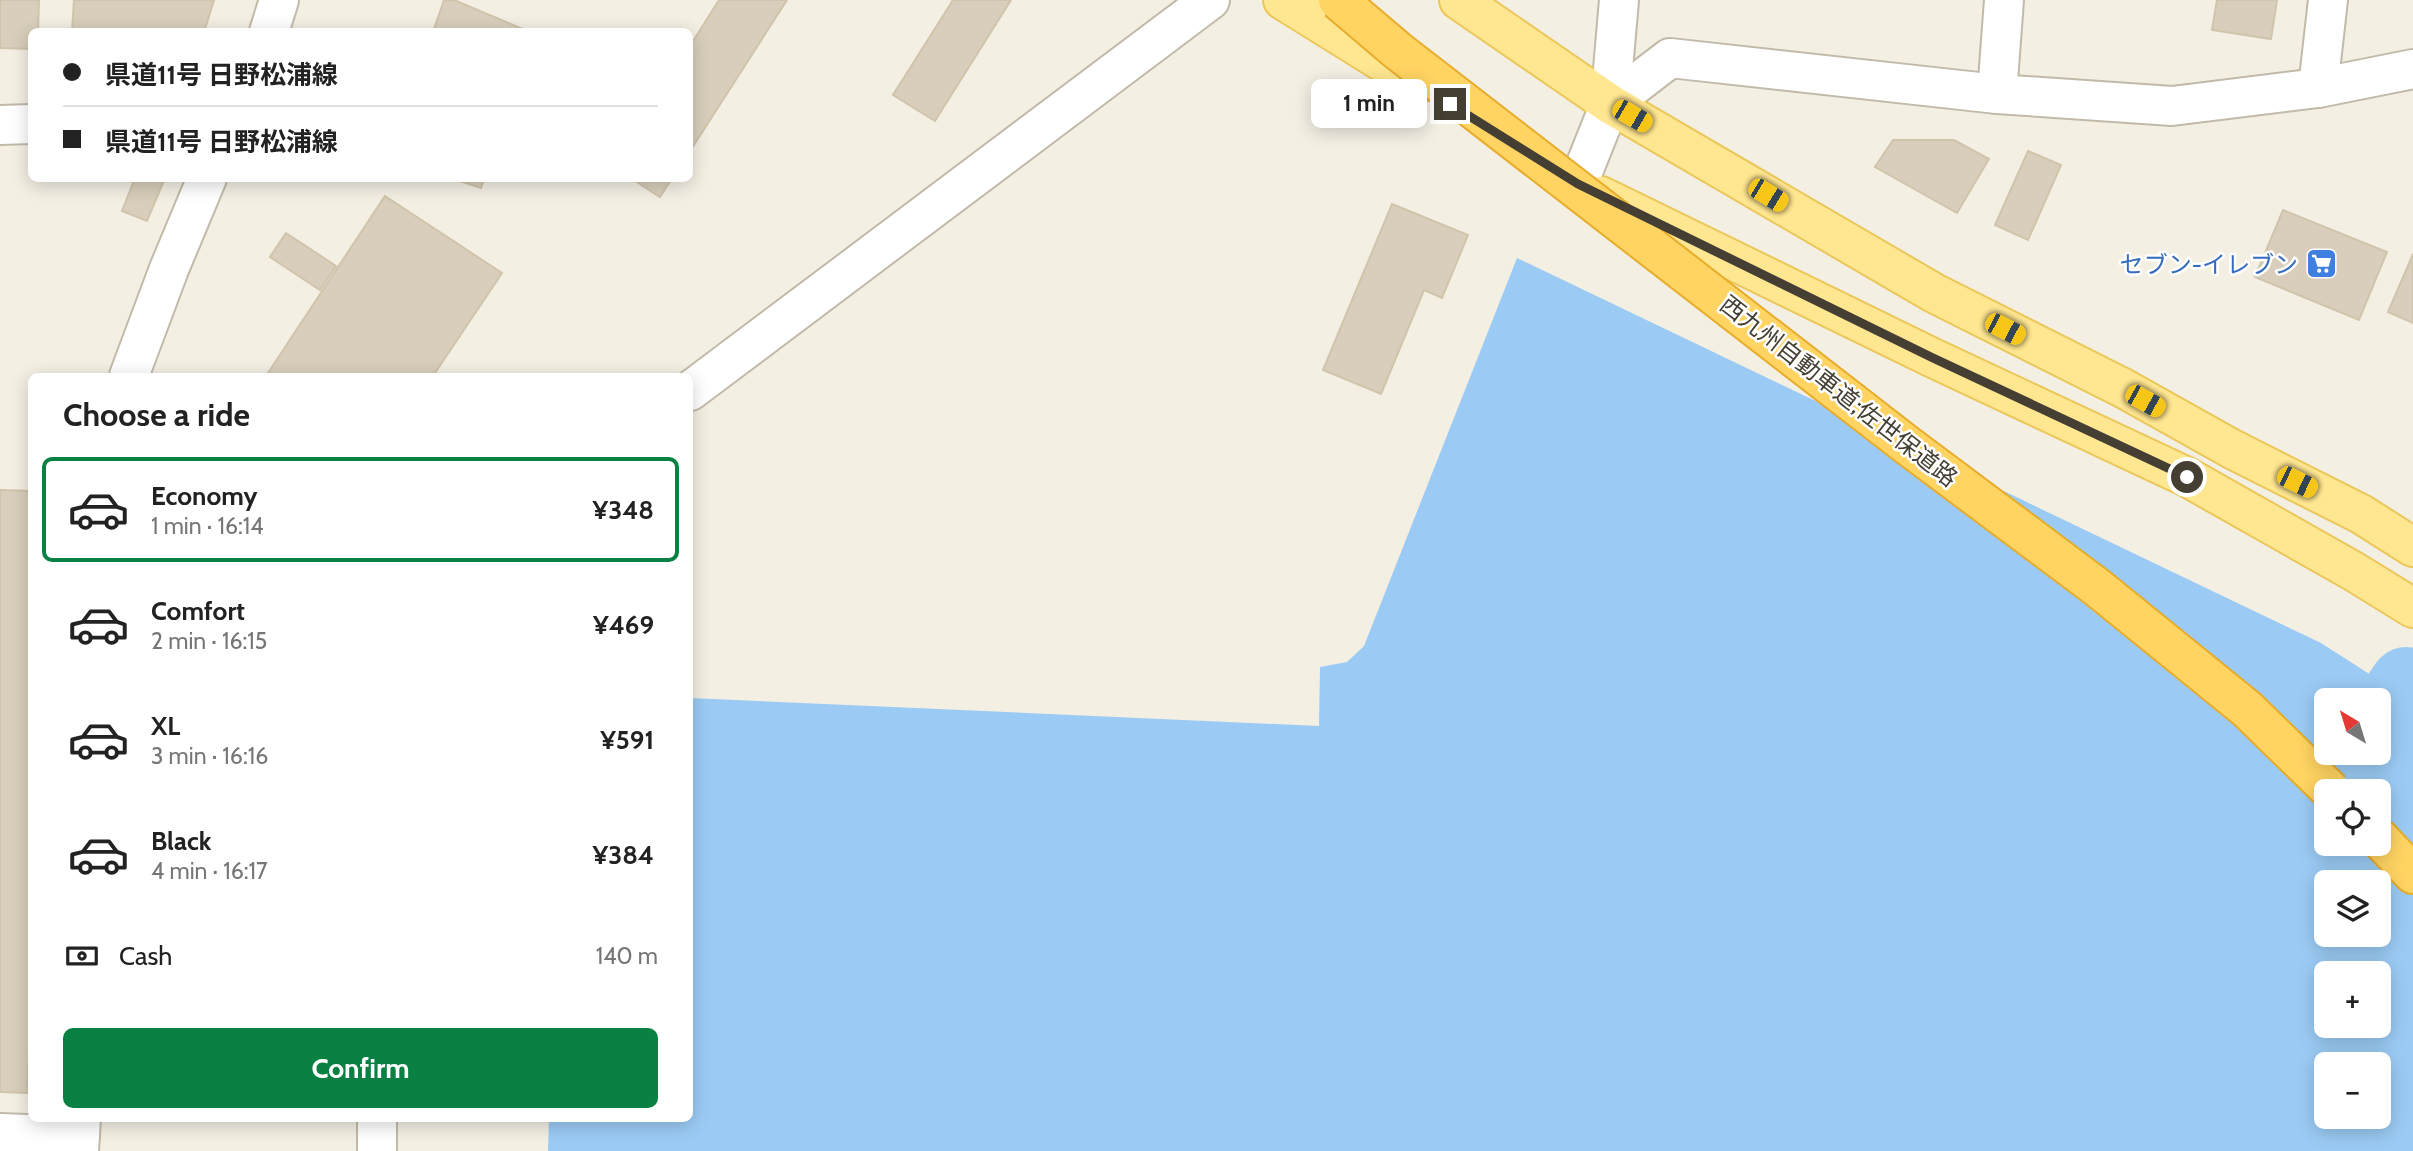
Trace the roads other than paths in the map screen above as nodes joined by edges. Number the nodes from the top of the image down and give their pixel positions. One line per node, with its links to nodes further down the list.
1 (279, 0): 9 (street)
2 (1210, 0): 19 (street)
3 (1283, 0): 17 (main road)
4 (1338, 0): 22 (highway, 西九州自動車道;佐世保道路, bridge)
5 (1459, 0): 13 (main road)
6 (1619, 0): 13 (street)
7 (2004, 0): 12 (street)
8 (2329, 0): 11 (street)
9 (270, 28)
10 (2413, 69): 11 (street)
11 (2318, 88): 12 (street)
12 (1997, 94): 13 (street)
13 (1610, 104): 17 (street); 20 (main road)
14 (28, 124): 15 (street)
15 (0, 125)
16 (205, 182): 18 (street)
17 (1578, 184): 21 (main road)
18 (130, 373)
19 (693, 389)
20 (2413, 547)
21 (2413, 608)
22 (2319, 779)
23 (2391, 851): 24 (highway)
24 (2413, 874)
25 (377, 1122): 28 (street)
26 (0, 1133): 27 (street)
27 (80, 1135)
28 (377, 1151)

